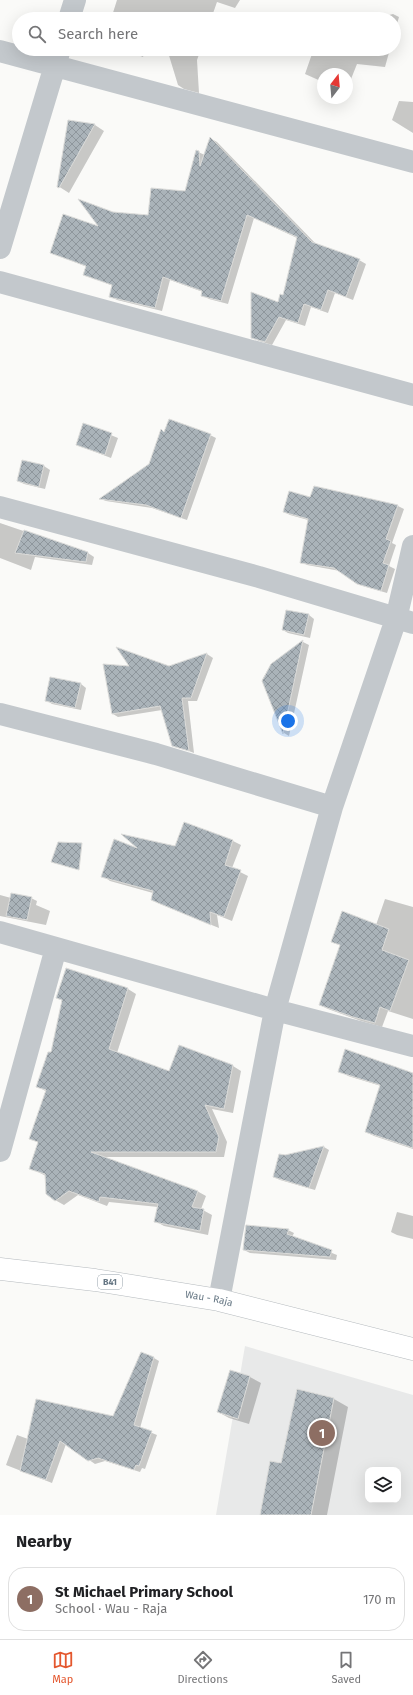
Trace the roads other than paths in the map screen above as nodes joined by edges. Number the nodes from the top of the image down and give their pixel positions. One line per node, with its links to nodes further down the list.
1 (75, 0): 2 (street)
2 (71, 12)
3 (0, 51): 4 (street)
4 (12, 52)
5 (41, 56): 6 (street)
6 (58, 58): 7 (street); 8 (street)
7 (413, 162)
8 (0, 248)
9 (0, 282): 10 (street)
10 (413, 395)
11 (0, 507): 13 (street)
12 (413, 546): 13 (street)
13 (405, 621): 15 (street)
14 (0, 714): 15 (street)
15 (332, 807): 18 (street)
16 (0, 932): 17 (street)
17 (56, 948): 18 (street); 20 (street)
18 (275, 1010): 19 (street); 22 (street)
19 (413, 1046)
20 (0, 1151)
21 (0, 1268): 22 (main road, Wau - Raja / B41)
22 (219, 1300): 23 (main road, Wau - Raja / B41)
23 (413, 1349)

